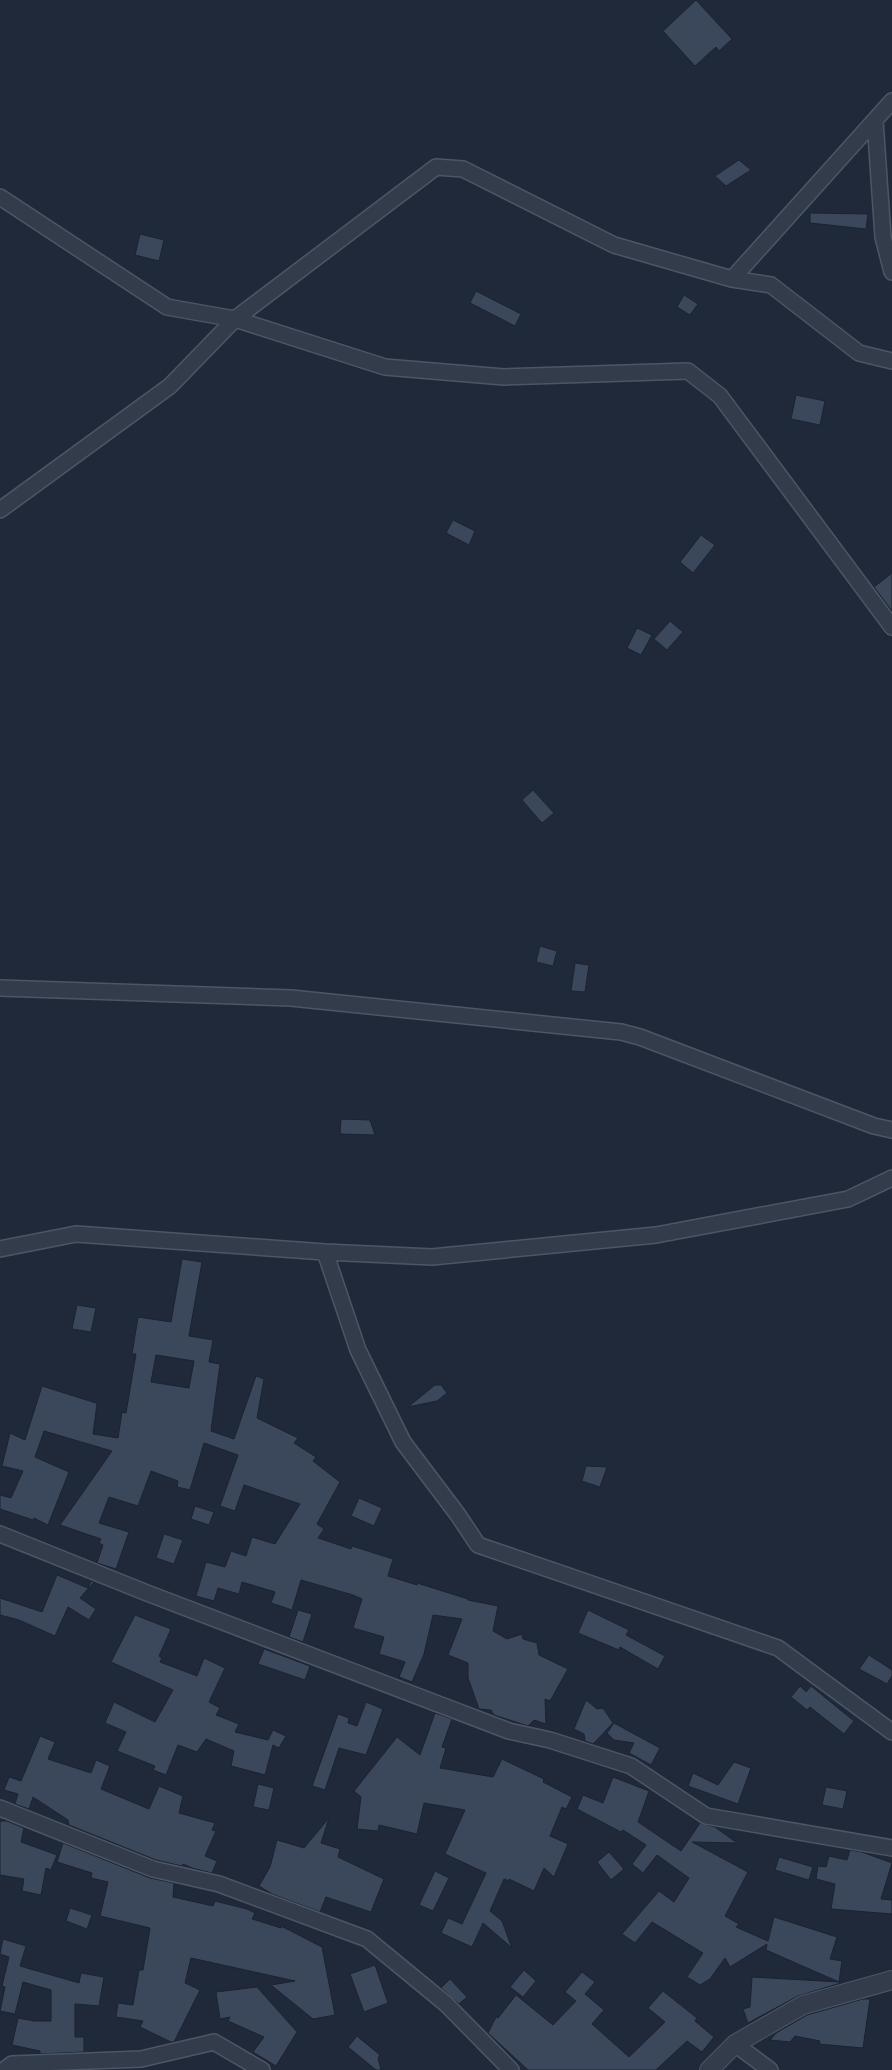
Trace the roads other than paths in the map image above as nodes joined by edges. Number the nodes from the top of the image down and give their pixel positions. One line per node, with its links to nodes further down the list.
1 (892, 101): 2 (street)
2 (875, 120): 4 (street); 5 (street)
3 (0, 197): 6 (street)
4 (892, 272)
5 (732, 279): 6 (street); 7 (street)
6 (234, 319): 8 (street); 9 (street)
7 (892, 360)
8 (0, 510)
9 (892, 627)
10 (0, 988): 11 (street)
11 (892, 1130)
12 (892, 1178): 14 (street)
13 (0, 1249): 14 (street)
14 (325, 1252): 16 (street)
15 (0, 1534): 18 (street)
16 (892, 1732)
17 (0, 1808): 23 (street)
18 (892, 1848)
19 (892, 1980): 20 (street)
20 (735, 2044): 24 (street); 25 (street)
21 (4, 2070): 22 (street)
22 (262, 2070)
23 (511, 2070)
24 (709, 2070)
25 (770, 2070)

